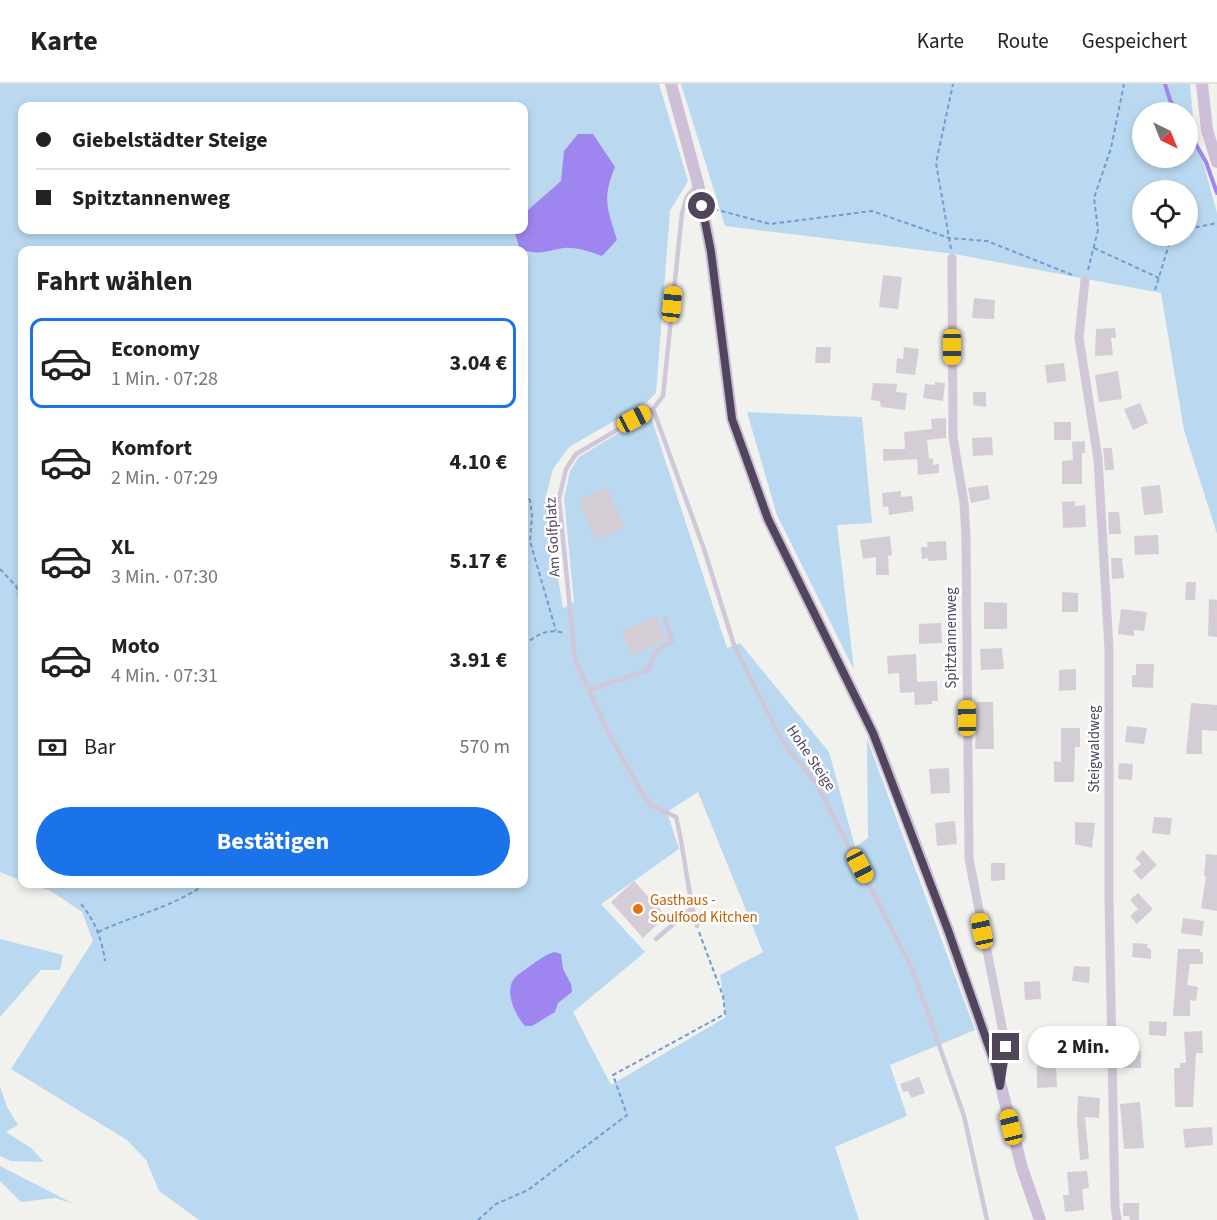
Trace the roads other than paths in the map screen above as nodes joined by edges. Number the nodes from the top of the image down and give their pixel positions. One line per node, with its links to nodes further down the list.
1 (671, 84): 4 (main road)
2 (1202, 84): 3 (main road)
3 (1217, 162)
4 (698, 183): 7 (lane); 13 (main road)
5 (952, 258): 13 (street, Spitztannenweg)
6 (1085, 280): 16 (street, Steigwaldweg)
7 (653, 409): 9 (lane, Am Golfplatz); 14 (lane, Hohe Steige)
8 (665, 618): 9 (lane)
9 (589, 690): 10 (lane, Am Golfplatz)
10 (692, 908): 11 (lane, Am Golfplatz); 12 (lane)
11 (697, 926)
12 (656, 939)
13 (1000, 1086): 15 (main road)
14 (987, 1220)
15 (1040, 1220)
16 (1117, 1220)

